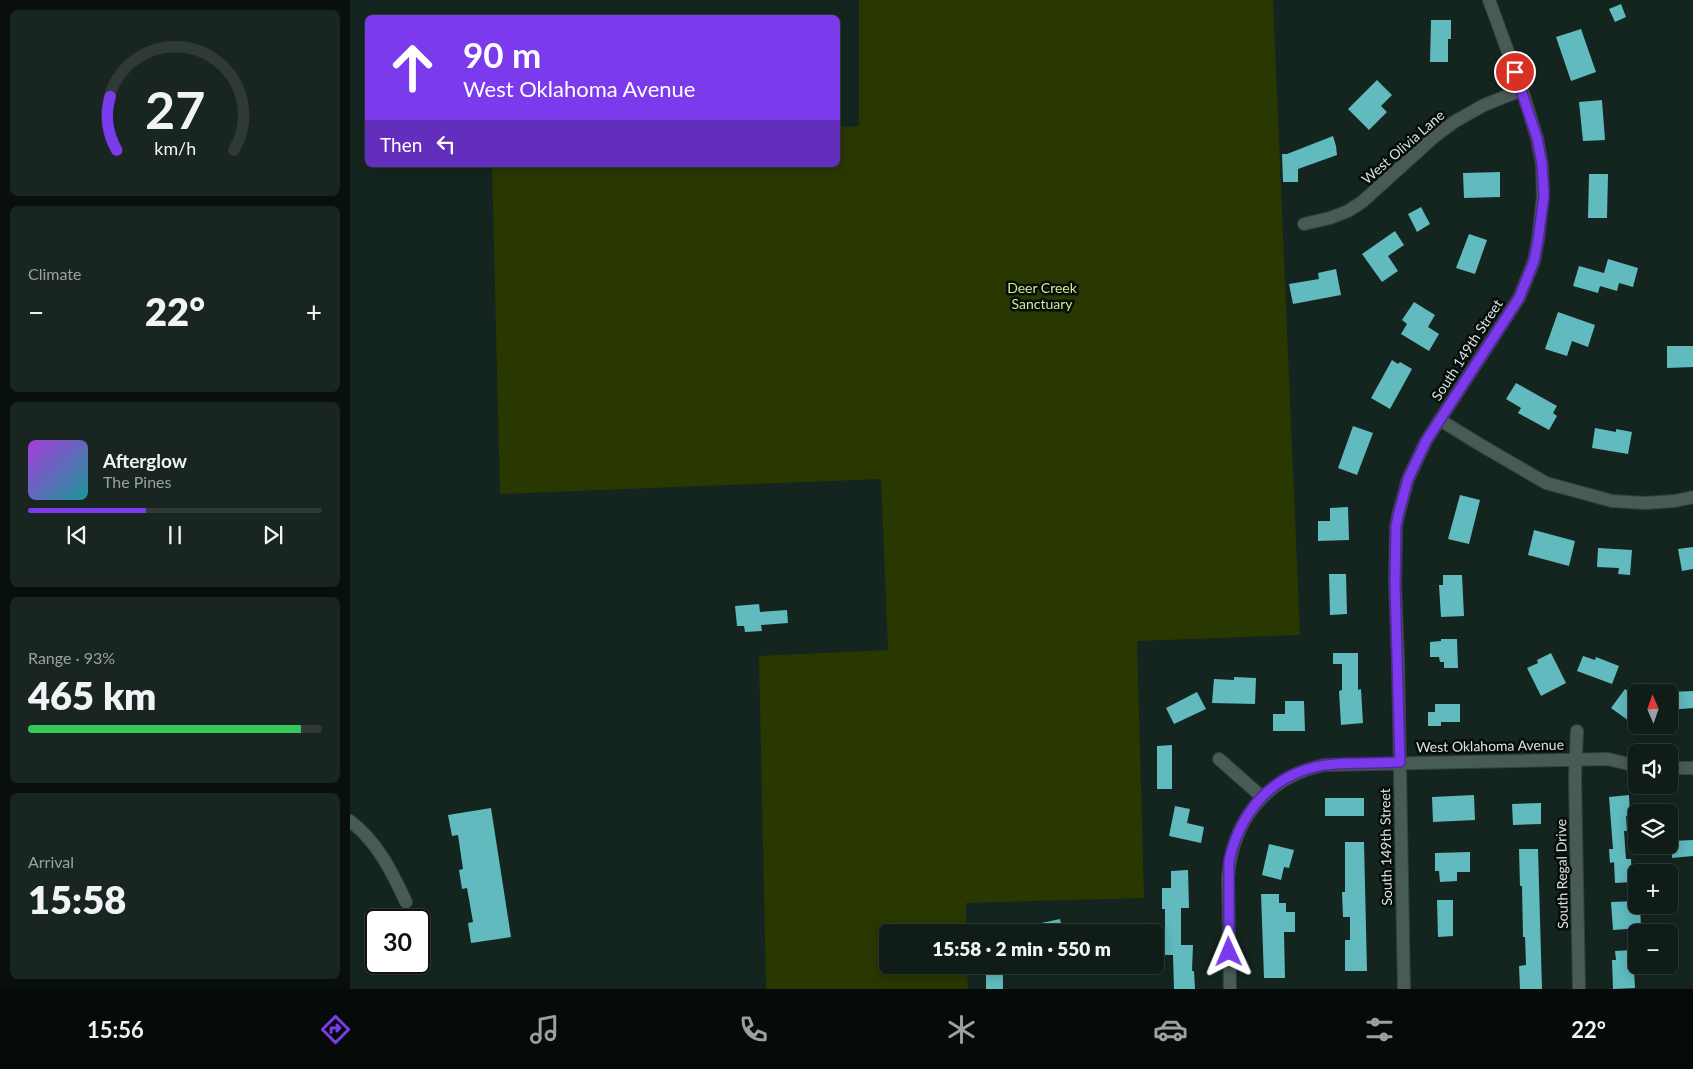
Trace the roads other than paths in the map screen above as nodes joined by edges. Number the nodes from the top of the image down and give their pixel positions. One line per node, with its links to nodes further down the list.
1 (1489, 0): 2 (street, South 149th Street)
2 (1522, 90): 3 (street, West Olivia Lane); 4 (street, South 149th Street)
3 (1304, 224)
4 (1440, 420): 5 (street); 9 (street, South 149th Street)
5 (1693, 497)
6 (1577, 731): 8 (street, South Regal Drive)
7 (1219, 759): 13 (street)
8 (1576, 759): 9 (street, West Oklahoma Avenue); 10 (street, West Oklahoma Avenue); 18 (street, South Regal Drive)
9 (1400, 762): 13 (street, West Oklahoma Avenue); 17 (street, South 149th Street)
10 (1628, 764)
11 (1678, 768): 12 (street)
12 (1693, 768)
13 (1262, 798): 16 (street, West Oklahoma Avenue)
14 (350, 821): 15 (street)
15 (406, 902)
16 (1230, 989)
17 (1404, 989)
18 (1579, 989)

